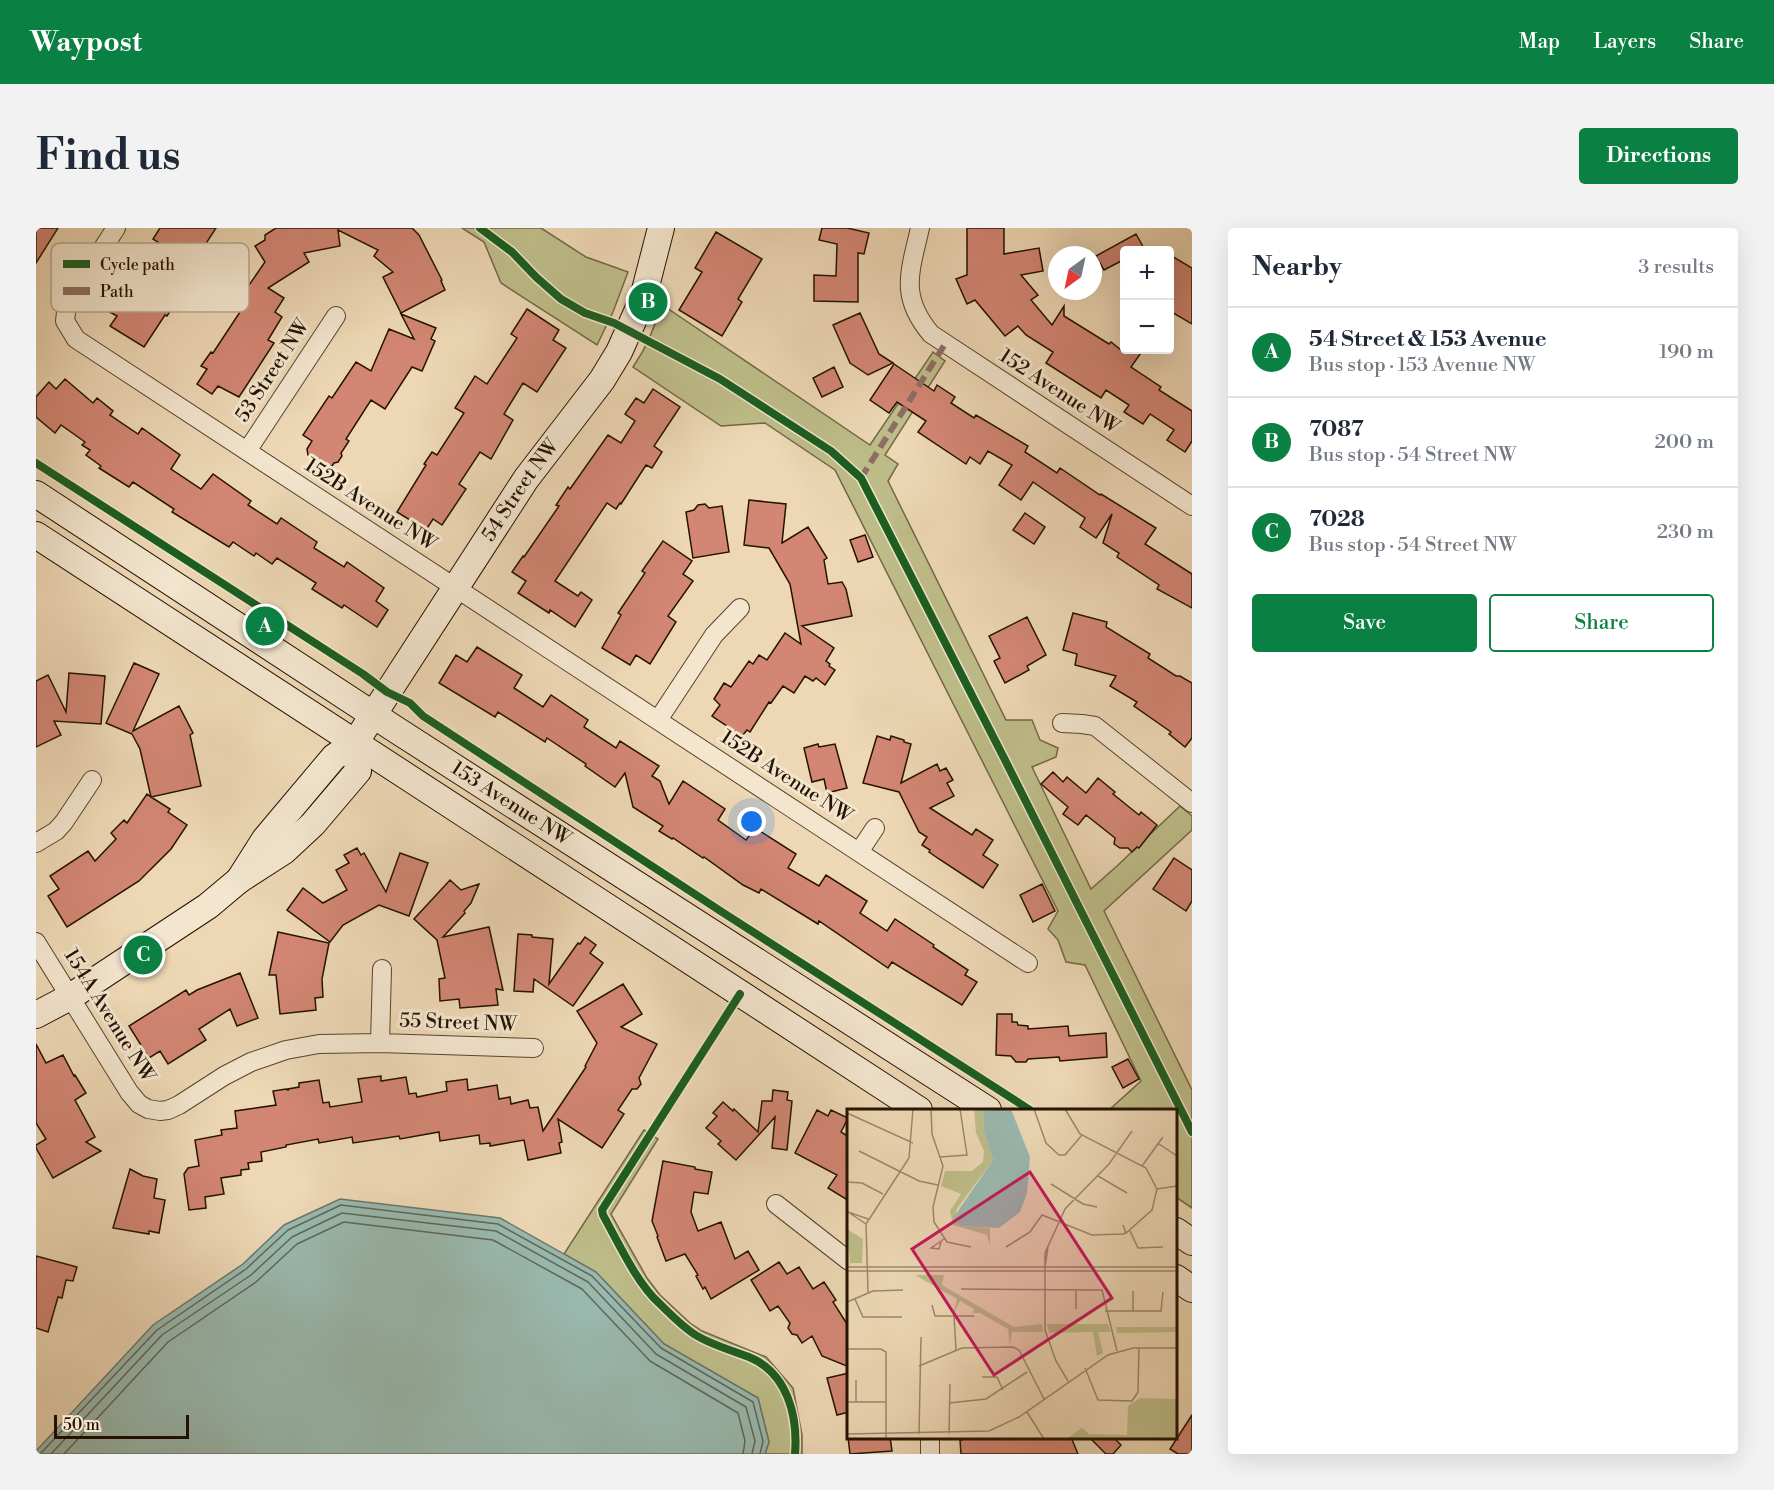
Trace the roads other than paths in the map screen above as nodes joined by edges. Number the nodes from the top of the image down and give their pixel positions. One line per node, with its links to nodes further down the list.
1 (116, 228): 4 (street, 152B Avenue NW)
2 (661, 228): 11 (main road, 54 Street NW)
3 (920, 228): 9 (street, 152 Avenue NW)
4 (106, 243)
5 (66, 312): 7 (street, 152B Avenue NW)
6 (336, 316): 7 (street, 53 Street NW)
7 (247, 451): 11 (street, 152B Avenue NW)
8 (36, 494): 13 (main road, 153 Avenue NW)
9 (1192, 506)
10 (36, 534): 16 (main road, 153 Avenue NW)
11 (455, 587): 13 (main road, 54 Street NW); 14 (street, 152B Avenue NW)
12 (740, 608): 14 (street)
13 (373, 714): 16 (main road, 54 Street NW); 30 (main road, 153 Avenue NW)
14 (658, 720): 21 (street, 152B Avenue NW)
15 (1062, 723): 18 (street)
16 (355, 743): 25 (main road); 29 (main road, 153 Avenue NW)
17 (92, 780): 20 (street)
18 (1192, 803)
19 (874, 828): 21 (street, 152B Avenue NW)
20 (36, 843)
21 (859, 852): 23 (street, 152B Avenue NW)
22 (36, 942): 25 (street, 154A Avenue NW)
23 (1028, 963)
24 (382, 969): 27 (street, 55 Street NW)
25 (70, 997): 26 (main road); 31 (street, 154A Avenue NW)
26 (36, 1015)
27 (380, 1043): 28 (street, 55 Street NW); 31 (street, 55 Street NW)
28 (534, 1048)
29 (917, 1109)
30 (986, 1109)
31 (148, 1110)
32 (776, 1204): 35 (street)
33 (1177, 1232): 34 (main road)
34 (1192, 1242)
35 (847, 1259)
36 (1177, 1279): 37 (main road)
37 (1192, 1289)

